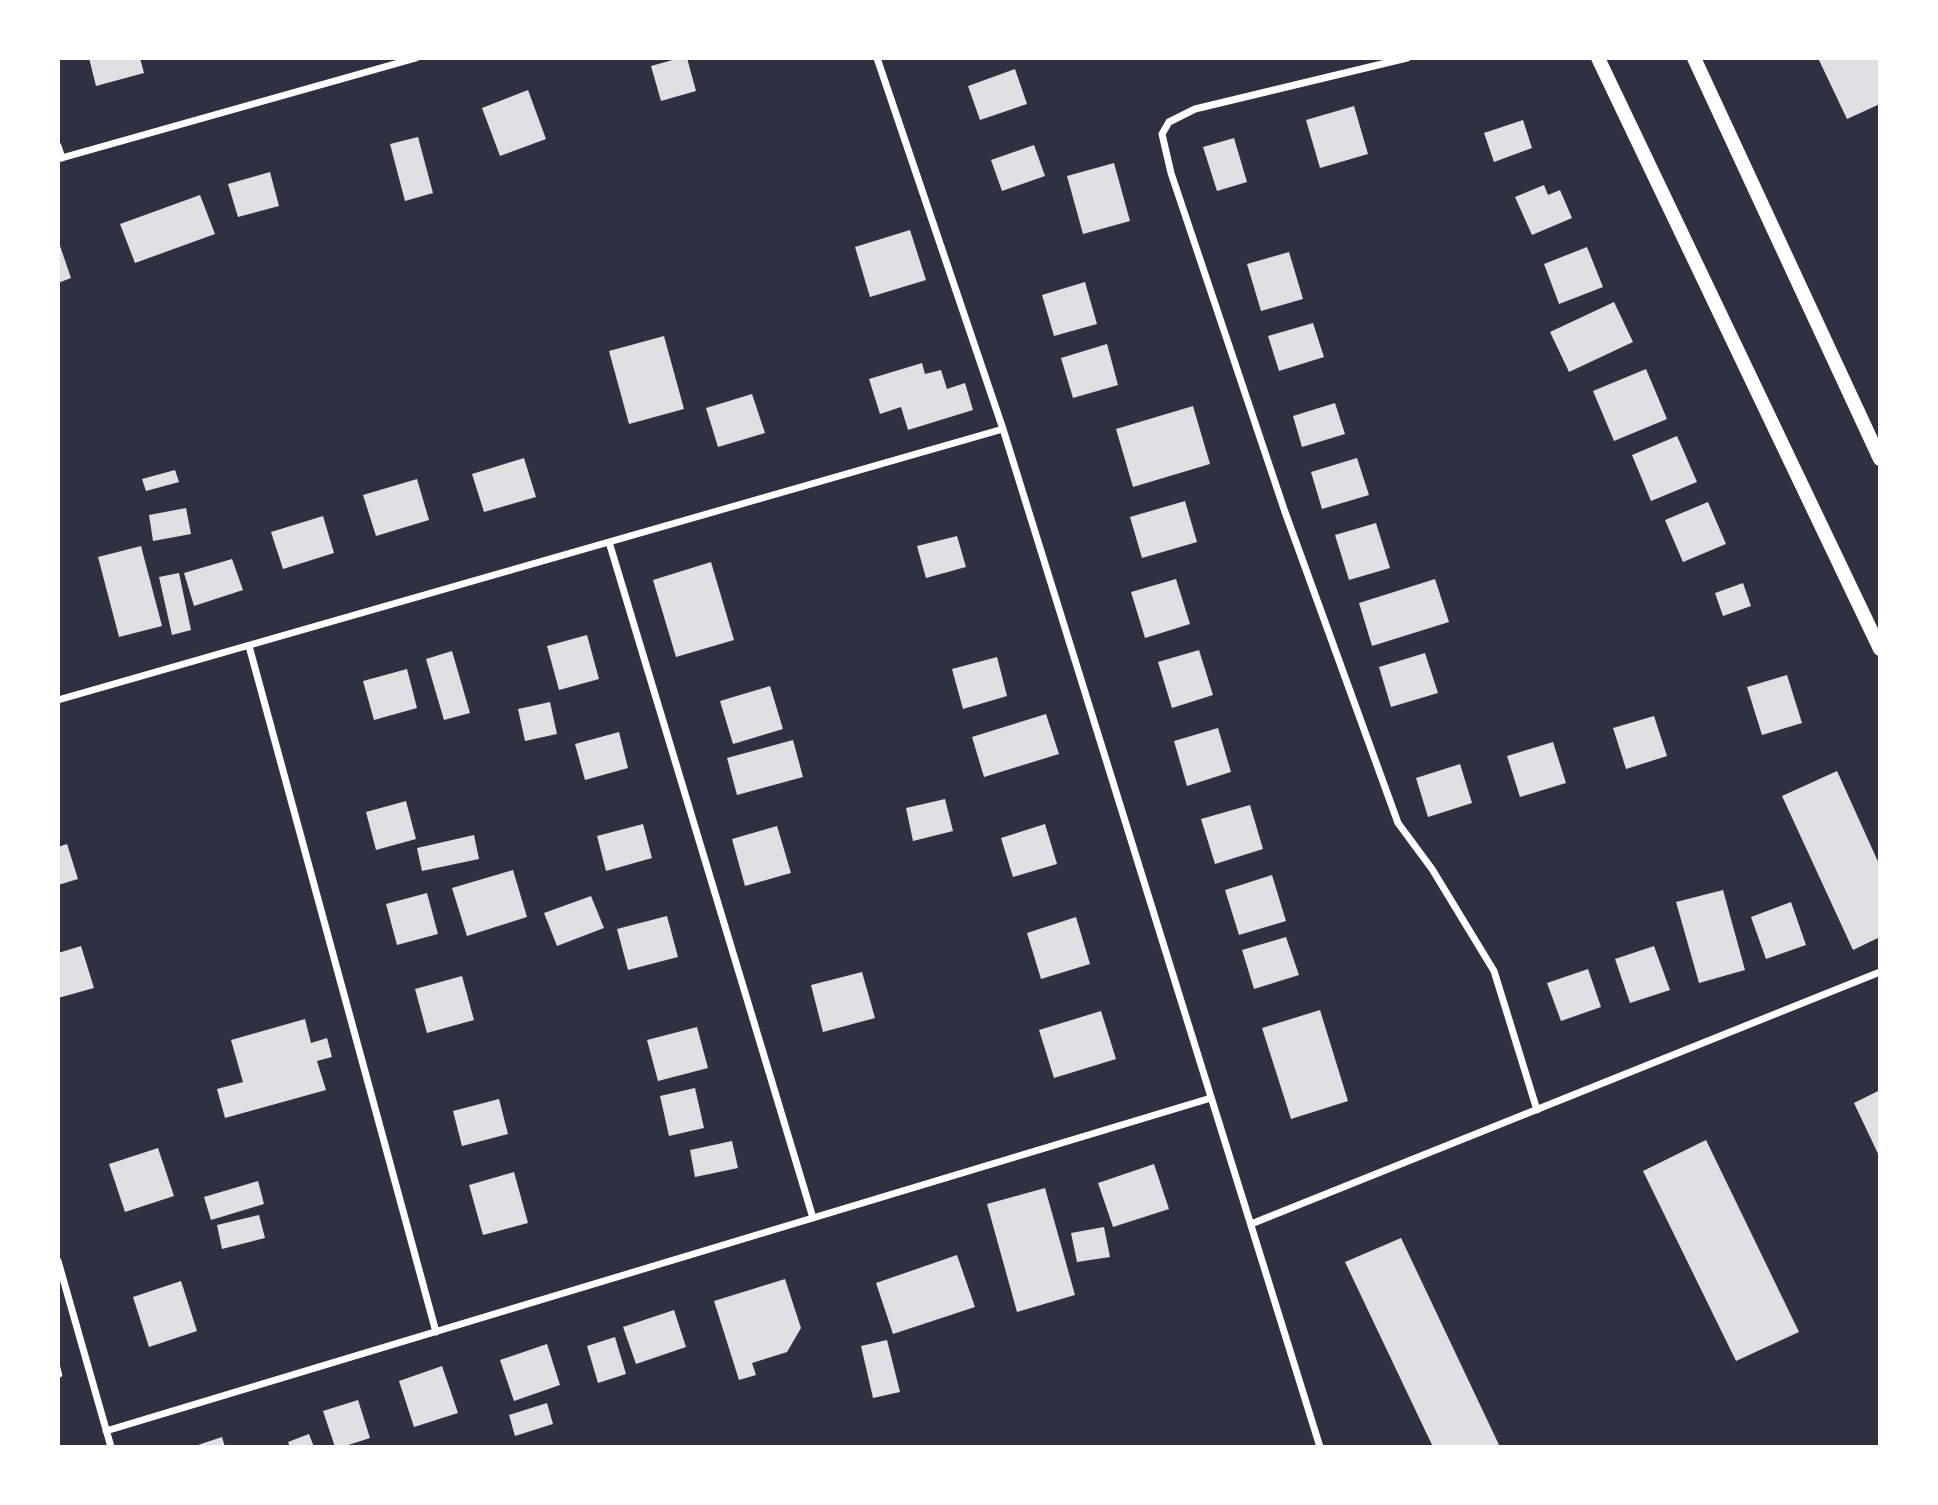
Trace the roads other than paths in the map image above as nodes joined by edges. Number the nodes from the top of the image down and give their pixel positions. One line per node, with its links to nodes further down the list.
1 (416, 58): 7 (street)
2 (877, 58): 8 (street)
3 (1407, 58): 16 (street)
4 (1598, 58): 12 (main road)
5 (1694, 58): 9 (main road)
6 (58, 146): 7 (street)
7 (60, 159)
8 (1003, 429): 10 (street); 15 (street)
9 (1880, 459)
10 (609, 542): 11 (street); 17 (street)
11 (248, 646): 13 (street); 20 (street)
12 (1880, 649)
13 (58, 700)
14 (1880, 972): 16 (street)
15 (1211, 1098): 17 (street); 18 (street)
16 (1537, 1110): 18 (street)
17 (813, 1218): 20 (street)
18 (1251, 1224): 23 (street)
19 (58, 1261): 21 (street)
20 (436, 1332): 21 (street)
21 (106, 1431): 22 (street)
22 (111, 1447)
23 (1320, 1447)

